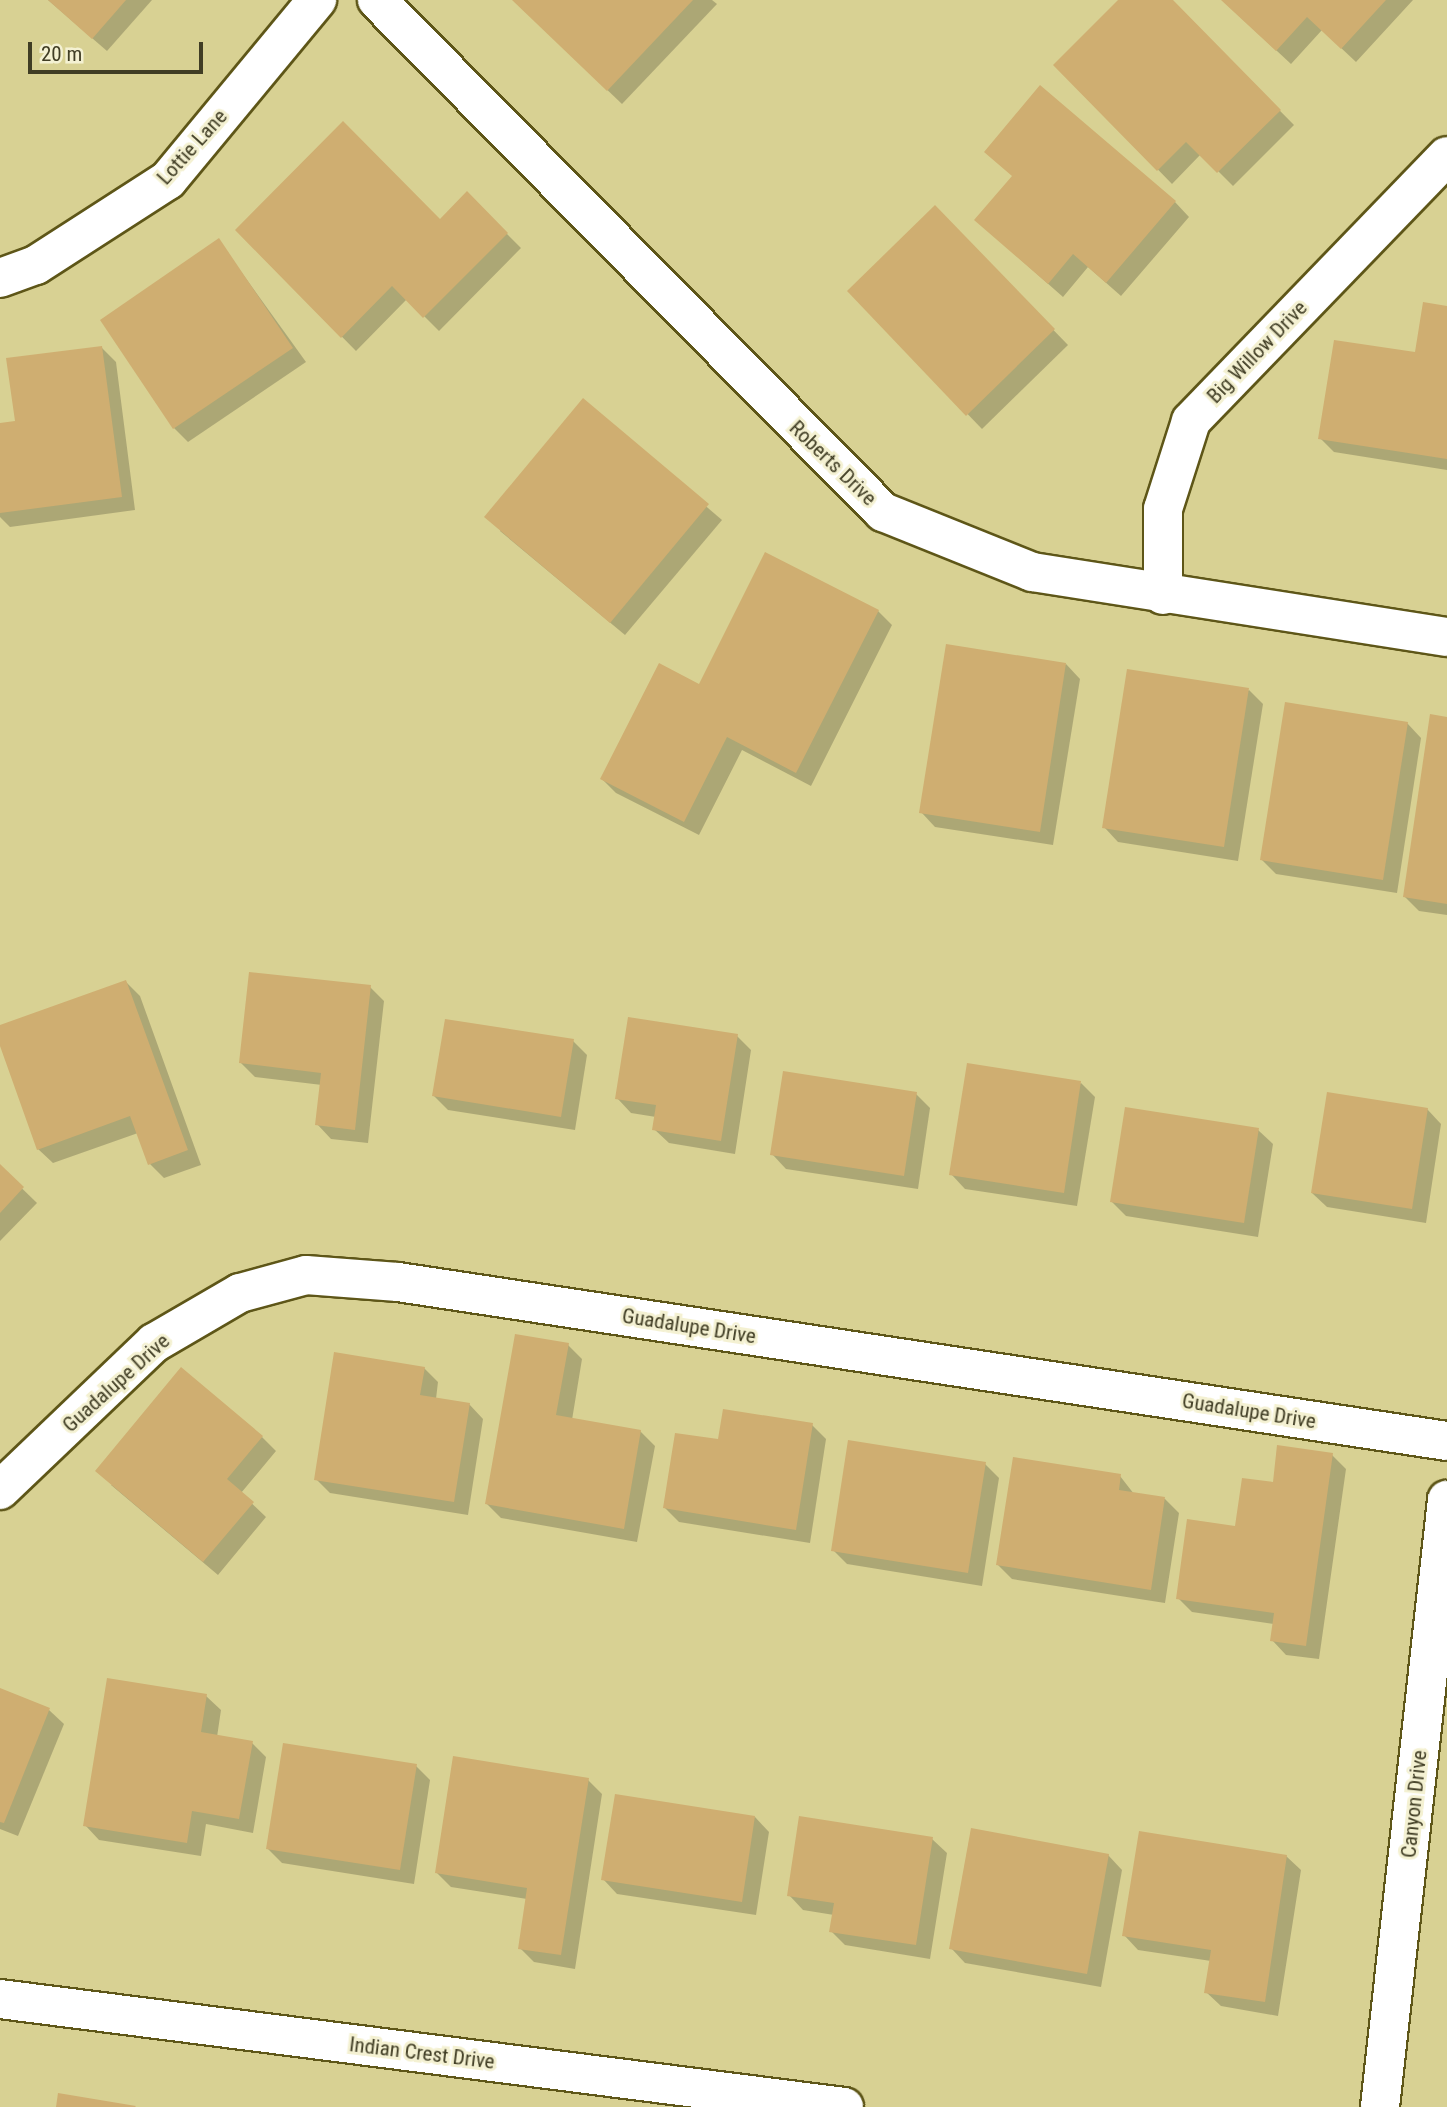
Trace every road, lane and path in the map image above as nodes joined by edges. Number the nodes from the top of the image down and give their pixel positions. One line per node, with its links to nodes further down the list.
1 (317, 0): 4 (street, Lottie Lane)
2 (377, 0): 5 (street, Roberts Drive)
3 (1447, 156): 5 (street, Big Willow Drive)
4 (0, 278)
5 (1163, 594): 6 (street, Roberts Drive)
6 (1447, 637)
7 (1447, 1441): 8 (street, Guadalupe Drive)
8 (0, 1490)
9 (1447, 1500): 12 (street, Canyon Drive)
10 (0, 1998): 11 (street, Indian Crest Drive)
11 (844, 2107)
12 (1380, 2107)

